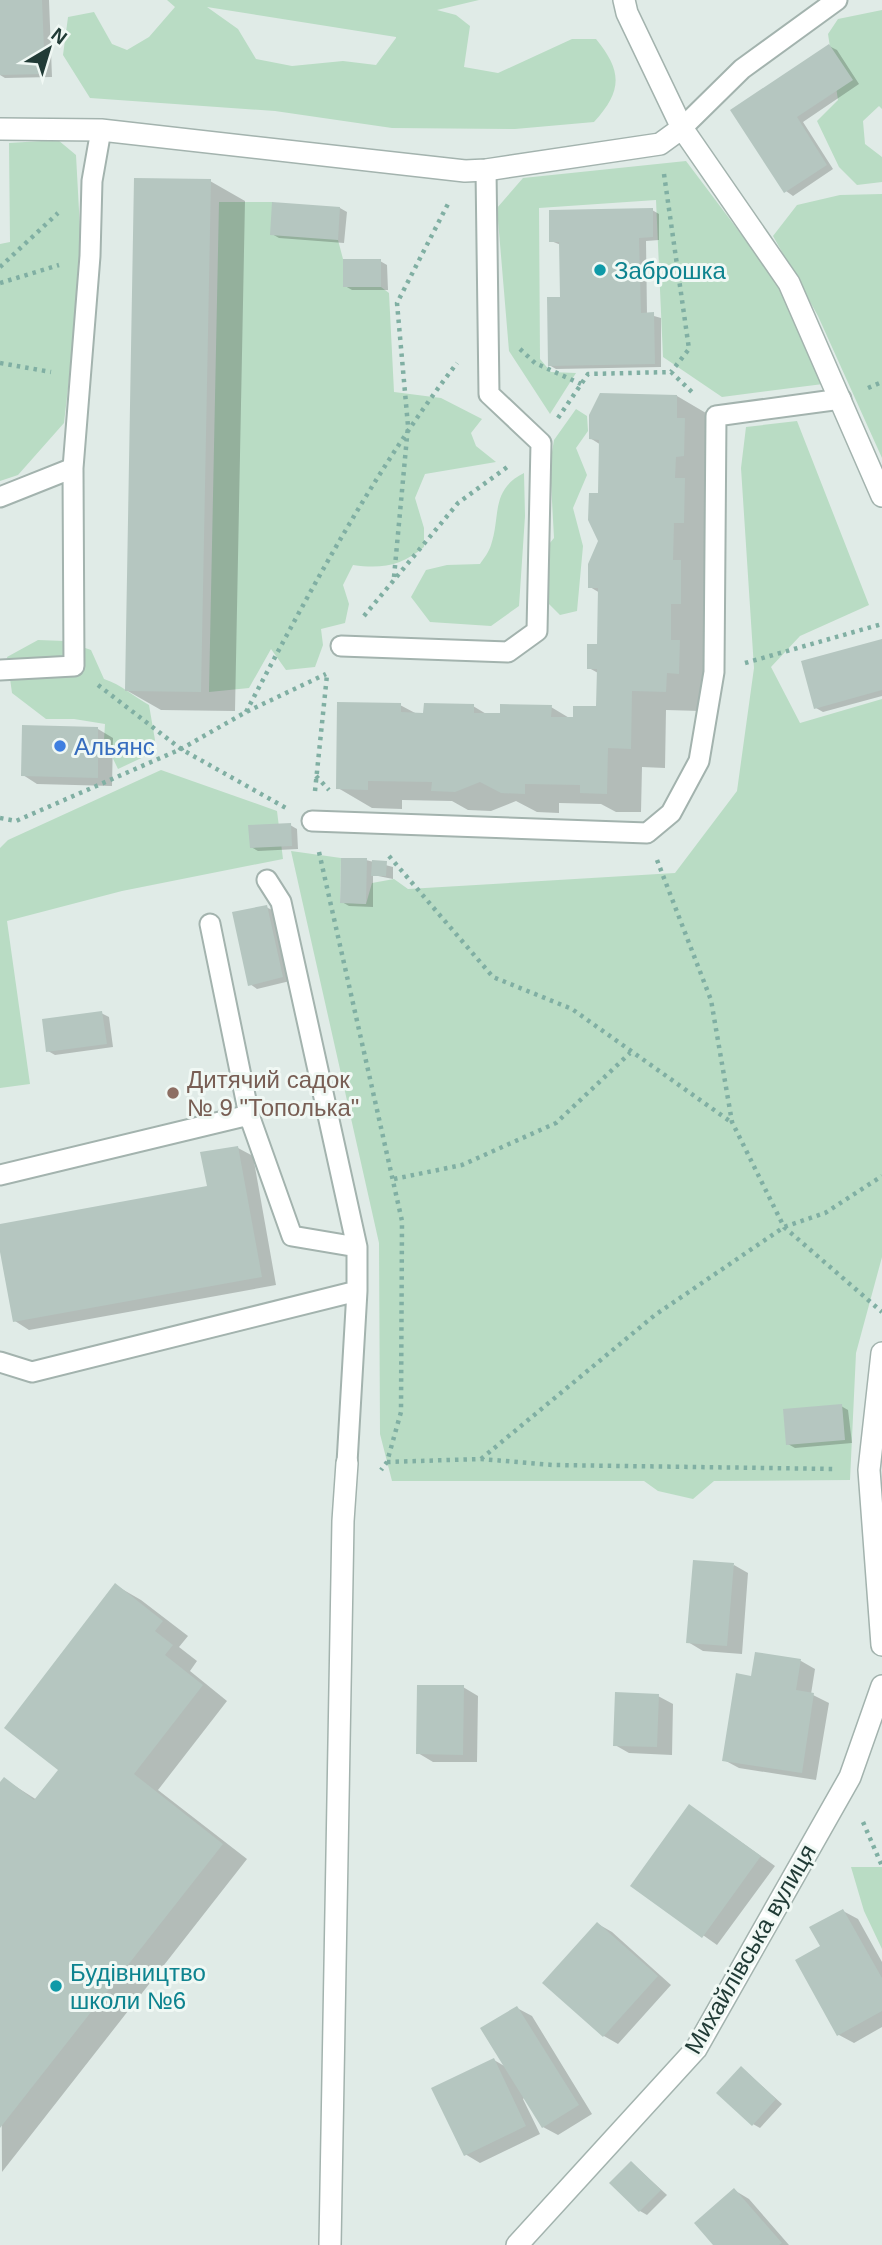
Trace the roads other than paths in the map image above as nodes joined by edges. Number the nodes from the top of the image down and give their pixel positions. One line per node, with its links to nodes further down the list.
1 (624, 0): 3 (street)
2 (836, 0): 3 (lane)
3 (682, 128): 6 (street); 7 (street)
4 (0, 129): 5 (street)
5 (101, 130): 6 (street); 8 (lane)
6 (476, 170): 11 (lane)
7 (841, 399): 9 (street); 13 (lane)
8 (73, 468): 10 (lane); 12 (lane)
9 (882, 496)
10 (0, 497)
11 (341, 646)
12 (0, 670)
13 (312, 821)
14 (267, 880): 18 (lane)
15 (210, 924): 16 (lane)
16 (249, 1115): 17 (lane); 18 (lane)
17 (0, 1175)
18 (357, 1247): 19 (lane)
19 (357, 1291): 21 (lane); 22 (lane)
20 (882, 1353): 23 (street)
21 (0, 1362)
22 (347, 1463): 25 (street)
23 (882, 1645)
24 (882, 1686): 26 (street, Михайлівська вулиця)
25 (330, 2245)
26 (517, 2245)

